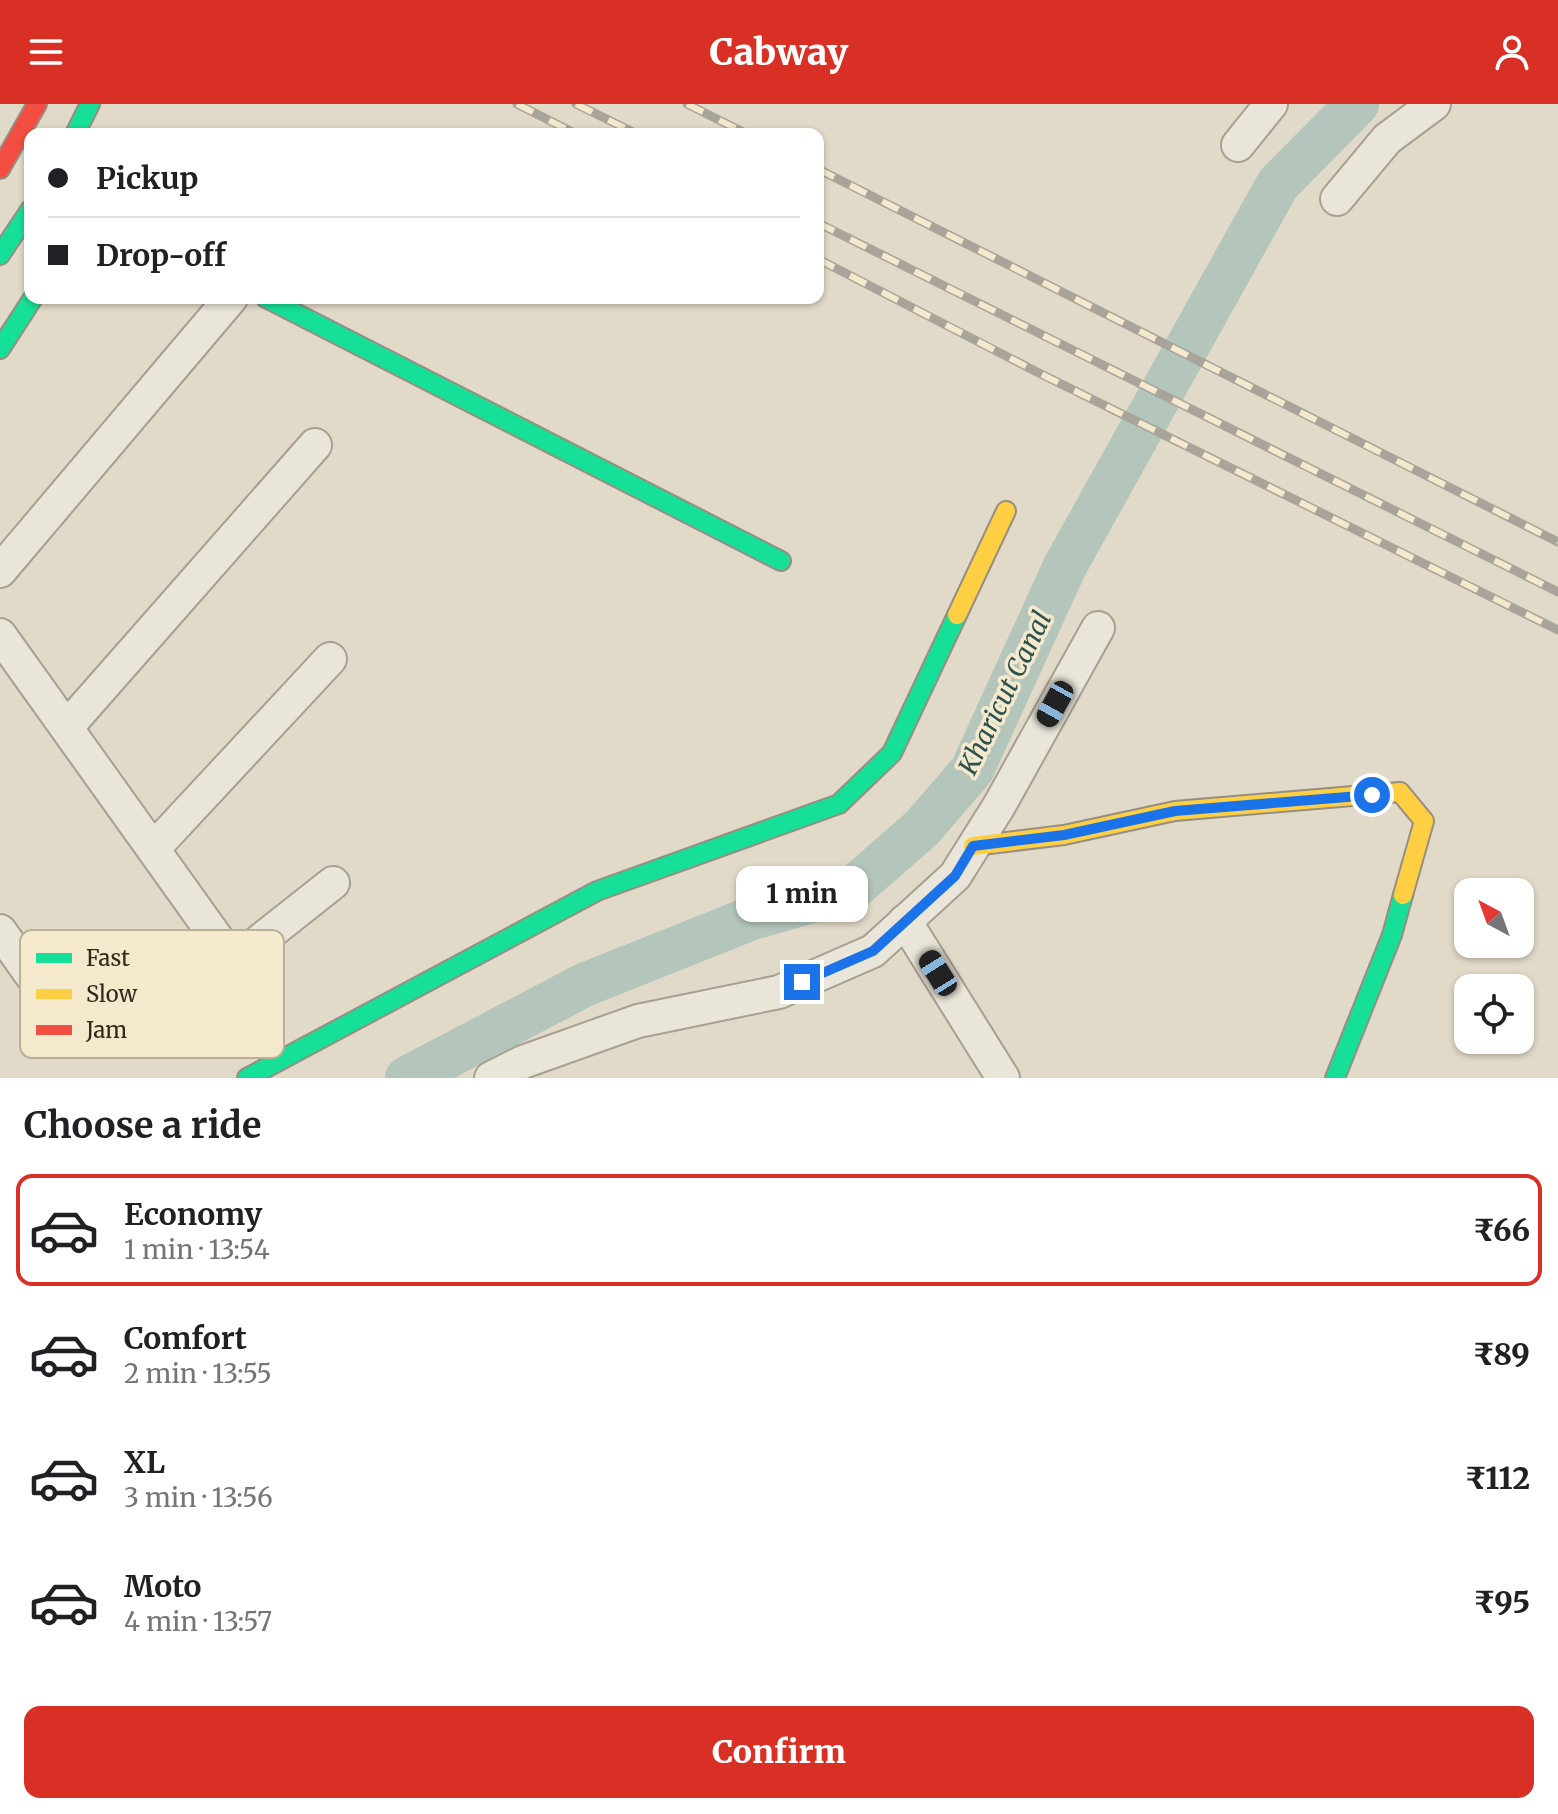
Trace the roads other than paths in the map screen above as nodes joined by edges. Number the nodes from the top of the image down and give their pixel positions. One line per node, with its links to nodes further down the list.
1 (37, 104): 7 (street)
2 (90, 104): 5 (street)
3 (1271, 104): 6 (street)
4 (1434, 104): 8 (street)
5 (78, 128)
6 (1238, 145)
7 (0, 169)
8 (1337, 199)
9 (24, 219): 10 (street)
10 (0, 255)
11 (29, 304): 14 (street)
12 (226, 304): 18 (street)
13 (278, 304): 17 (street)
14 (0, 349)
15 (315, 445): 22 (street)
16 (1006, 511): 31 (street)
17 (781, 561)
18 (0, 571)
19 (1098, 628): 23 (street)
20 (0, 635): 22 (street)
21 (330, 659): 24 (street)
22 (67, 727): 24 (street)
23 (973, 846): 26 (street); 34 (street)
24 (154, 848): 27 (street)
25 (333, 883): 28 (street)
26 (905, 921): 32 (street); 33 (street)
27 (211, 930)
28 (274, 930)
29 (0, 931): 30 (street)
30 (20, 959)
31 (247, 1078)
32 (491, 1078)
33 (1003, 1078)
34 (1335, 1078)

